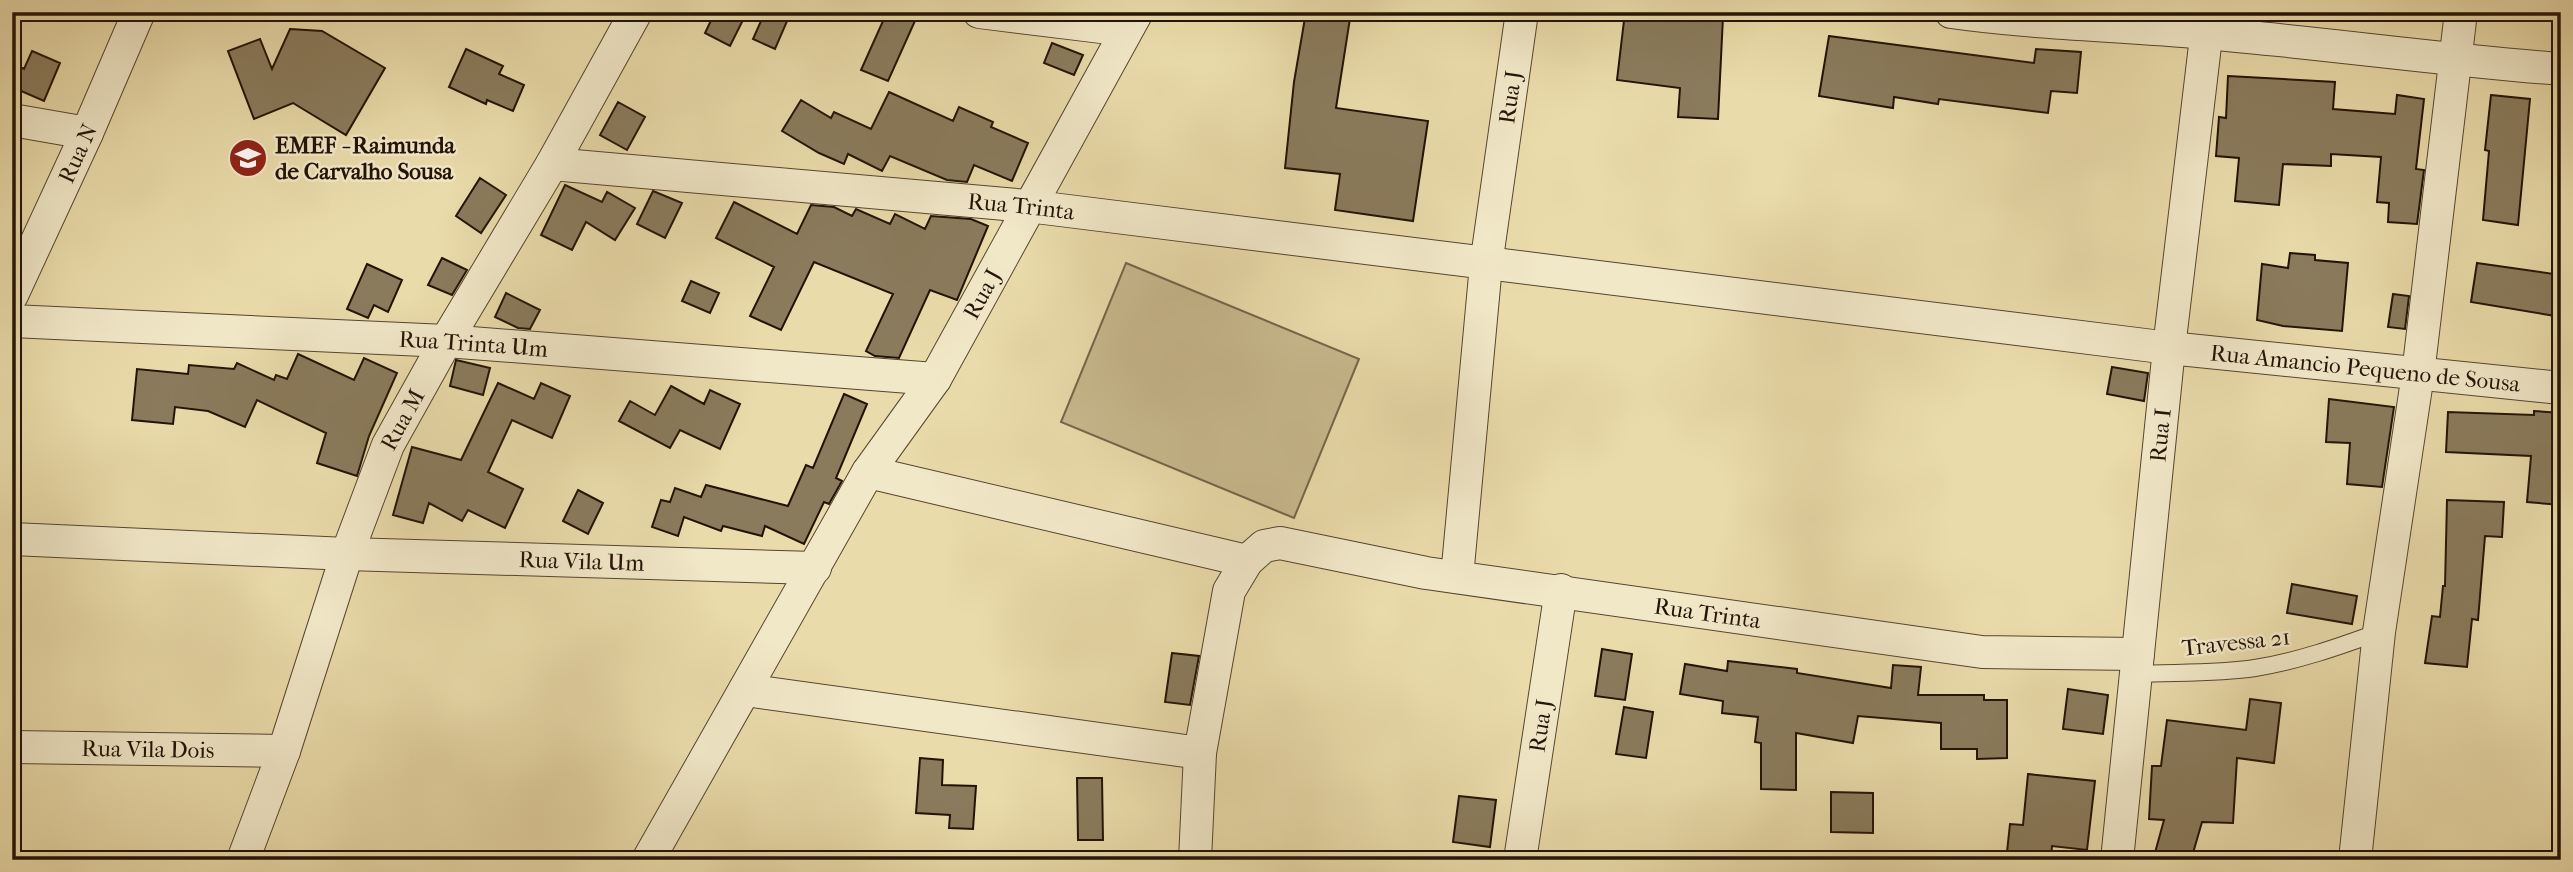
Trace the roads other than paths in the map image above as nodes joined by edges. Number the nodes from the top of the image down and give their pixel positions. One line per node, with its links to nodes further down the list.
1 (139, 12): 12 (street, Rua N)
2 (636, 12): 13 (street, Rua M)
3 (979, 12): 7 (street)
4 (1522, 12): 15 (street, Rua J)
5 (1951, 12): 8 (street)
6 (2461, 12): 9 (street)
7 (1131, 21): 14 (street, Rua J)
8 (2207, 23): 9 (street); 19 (street, Rua I)
9 (2456, 61): 10 (street); 20 (street)
10 (2561, 69)
11 (12, 120): 12 (street)
12 (87, 133): 16 (street, Rua N)
13 (552, 164): 14 (street, Rua Trinta); 18 (street, Rua M)
14 (1028, 206): 15 (street, Rua Trinta); 21 (street, Rua J)
15 (1486, 265): 19 (street, Rua Trinta); 28 (street, Rua J)
16 (12, 295)
17 (12, 321): 18 (street, Rua Trinta Um)
18 (446, 341): 21 (street, Rua Trinta Um); 25 (street, Rua M)
19 (2169, 348): 20 (street, Rua Amancio Pequeno de Sousa); 31 (street, Rua I)
20 (2418, 374): 22 (street, Rua Amancio Pequeno de Sousa); 30 (street)
21 (935, 379): 23 (street, Rua J)
22 (2561, 388)
23 (868, 472): 26 (street); 27 (street, Rua J)
24 (12, 539): 25 (street, Rua Vila Um)
25 (348, 554): 27 (street, Rua Vila Um); 34 (street, Rua M)
26 (1247, 561): 28 (street, Rua Trinta); 35 (street)
27 (815, 568): 32 (street, Rua J)
28 (1457, 577): 29 (street, Rua Trinta)
29 (1561, 590): 31 (street, Rua Trinta); 39 (street, Rua J)
30 (2379, 632): 31 (lane, Travessa 21); 41 (street)
31 (2137, 664): 40 (street, Rua I)
32 (745, 690): 35 (street); 37 (street, Rua J)
33 (12, 747): 34 (street, Rua Vila Dois)
34 (284, 751): 36 (street, Rua M)
35 (1200, 753): 38 (street)
36 (243, 860)
37 (648, 860)
38 (1195, 860)
39 (1520, 860)
40 (2116, 860)
41 (2355, 860)

